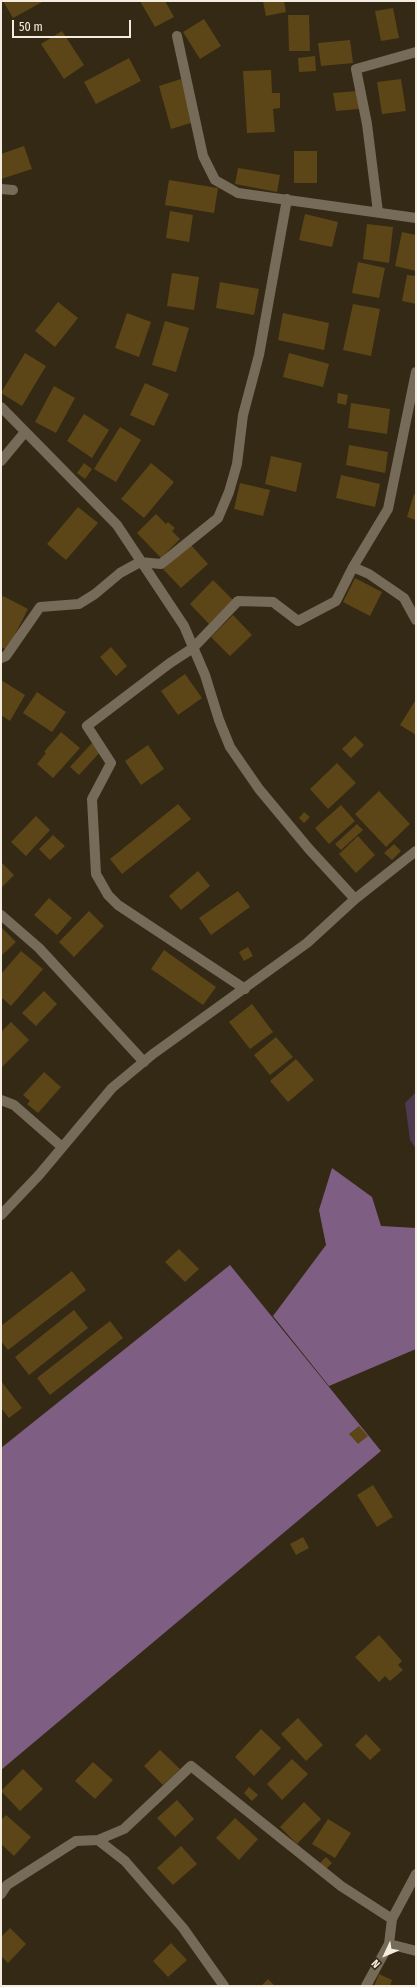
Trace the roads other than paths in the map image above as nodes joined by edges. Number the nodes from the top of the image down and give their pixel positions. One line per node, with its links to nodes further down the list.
1 (177, 36): 5 (street)
2 (416, 52): 6 (street)
3 (1, 189): 4 (street)
4 (13, 190)
5 (287, 199): 6 (street); 12 (street)
6 (378, 212): 7 (street)
7 (416, 218)
8 (416, 372): 13 (street)
9 (1, 407): 10 (street)
10 (25, 432): 11 (street); 12 (street)
11 (1, 461)
12 (140, 562): 15 (street); 16 (street)
13 (353, 567): 14 (street); 15 (street)
14 (416, 620)
15 (193, 648): 18 (street); 20 (street)
16 (1, 658)
17 (416, 851): 18 (street)
18 (355, 899): 20 (street)
19 (1, 915): 21 (street)
20 (245, 989): 21 (street)
21 (144, 1062): 23 (street)
22 (1, 1100): 23 (street)
23 (62, 1147): 24 (street)
24 (1, 1215)
25 (98, 1840): 27 (street); 28 (street); 31 (street)
26 (416, 1874): 28 (street)
27 (1, 1894)
28 (392, 1920): 29 (street)
29 (388, 1944): 30 (street); 32 (street)
30 (416, 1951)
31 (224, 1986)
32 (366, 1986)

